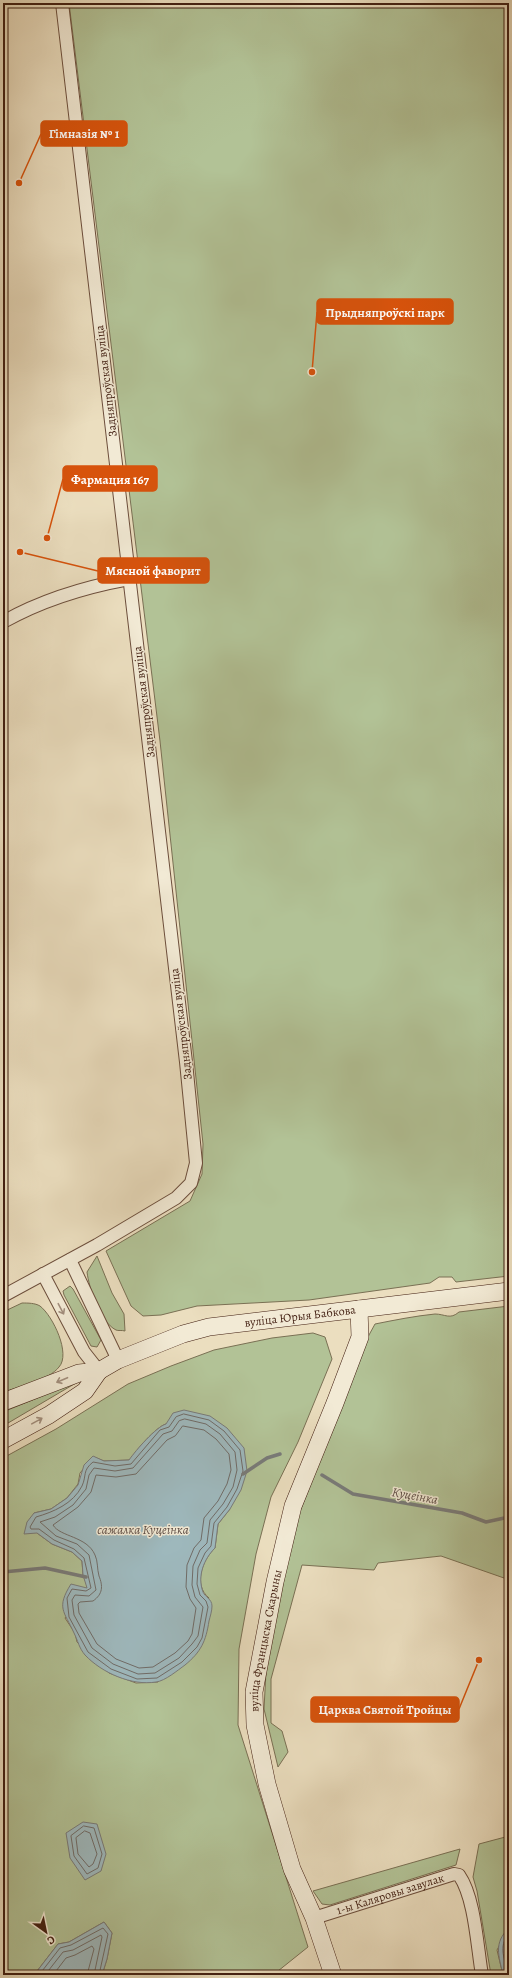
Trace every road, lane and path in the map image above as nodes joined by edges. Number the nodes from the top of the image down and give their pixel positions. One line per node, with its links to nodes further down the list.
1 (62, 3): 2 (street, Задняпроўская вуліца)
2 (129, 579): 3 (street); 4 (street, Задняпроўская вуліца)
3 (3, 622)
4 (70, 1260): 5 (street, Задняпроўская вуліца); 9 (street)
5 (43, 1274): 7 (street, Задняпроўская вуліца); 10 (street, one-way to 10)
6 (509, 1291): 8 (main road, вуліца Юрыя Бабкова)
7 (3, 1296)
8 (359, 1309): 9 (main road, вуліца Юрыя Бабкова); 13 (main road, вуліца Францыска Скарыны)
9 (118, 1360): 10 (main road, вуліца Юрыя Бабкова)
10 (99, 1371): 11 (main road, one-way to 11); 12 (main road, one-way to 10)
11 (3, 1402)
12 (3, 1440)
13 (314, 1918): 14 (main road, вуліца Францыска Скарыны); 15 (street, 1-ы Каляровы завулак)
14 (333, 1975)
15 (482, 1975)

